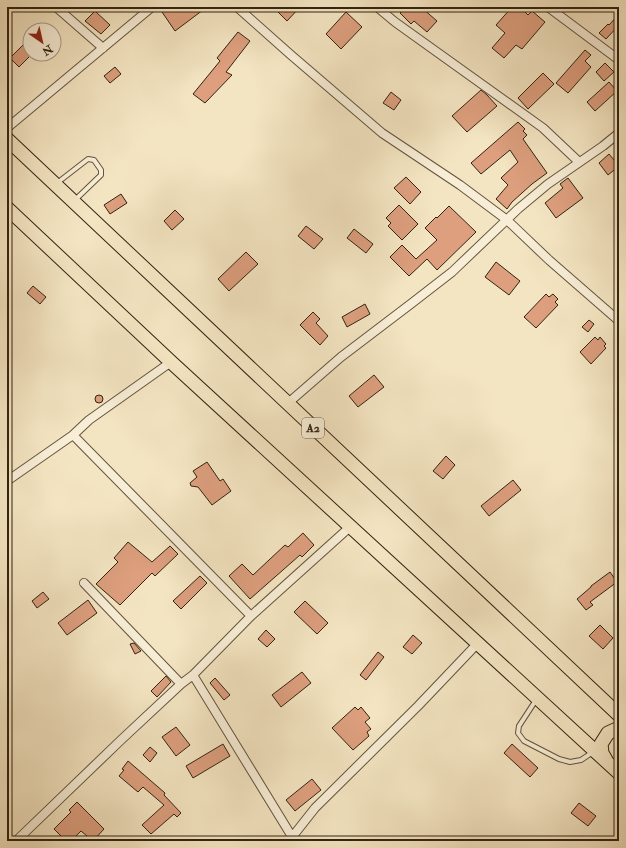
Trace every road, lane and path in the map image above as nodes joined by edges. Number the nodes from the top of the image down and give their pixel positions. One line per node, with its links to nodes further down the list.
1 (56, 7): 6 (street)
2 (152, 7): 6 (street)
3 (237, 7): 15 (street)
4 (377, 7): 11 (street)
5 (548, 7): 7 (street)
6 (103, 48): 8 (street)
7 (619, 60)
8 (7, 128)
9 (619, 133): 11 (street)
10 (7, 139): 12 (highway, A2)
11 (580, 162): 15 (street)
12 (55, 185): 13 (highway, A2); 13 (lane)
13 (73, 202): 18 (highway, A2)
14 (7, 208): 17 (highway)
15 (507, 220): 16 (street); 18 (street)
16 (619, 321)
17 (171, 362): 19 (street); 21 (highway)
18 (287, 404): 28 (highway, A2)
19 (73, 434): 20 (street); 23 (street)
20 (7, 482)
21 (351, 526): 23 (street); 24 (highway)
22 (84, 583): 26 (street)
23 (251, 616): 25 (street)
24 (478, 642): 27 (highway); 33 (street)
25 (193, 675): 26 (street); 33 (street)
26 (181, 684): 34 (street)
27 (538, 698): 30 (highway); 30 (lane)
28 (619, 715)
29 (619, 728): 31 (highway)
30 (595, 751): 31 (highway)
31 (606, 761): 32 (highway)
32 (619, 773)
33 (292, 840)
34 (16, 841)

